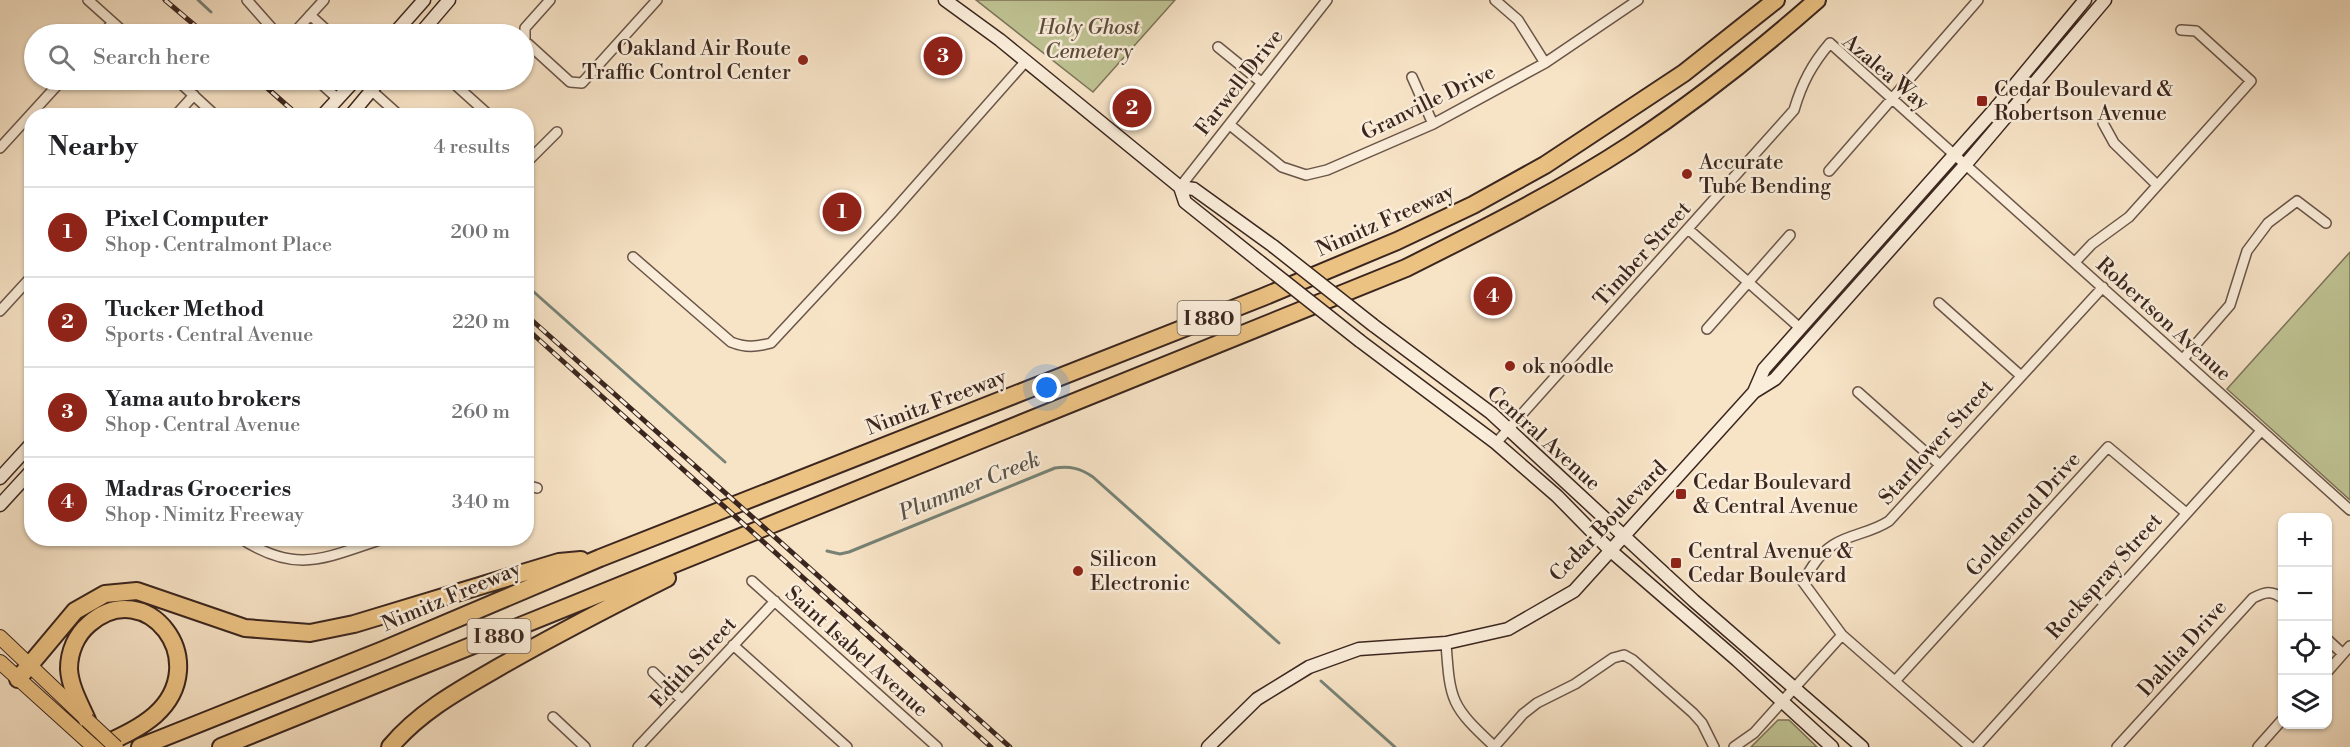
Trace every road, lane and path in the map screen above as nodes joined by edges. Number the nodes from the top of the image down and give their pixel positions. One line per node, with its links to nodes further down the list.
1 (88, 0): 18 (street)
2 (247, 0): 19 (street)
3 (324, 0): 17 (street)
4 (424, 0): 22 (main road)
5 (449, 0): 23 (main road)
6 (550, 0): 24 (street)
7 (657, 0): 27 (street)
8 (945, 0): 28 (main road, Central Avenue)
9 (1327, 0): 31 (street, Farwell Drive)
10 (1495, 0): 29 (street)
11 (1638, 0): 29 (street, Granville Drive)
12 (1776, 0): 95 (highway, Nimitz Freeway / I 880)
13 (1817, 0): 90 (highway, I 880)
14 (1978, 0): 41 (street)
15 (2105, 0): 58 (main road, Cedar Boulevard)
16 (2082, 1): 57 (main road, Cedar Boulevard)
17 (310, 15): 20 (street); 21 (street)
18 (113, 23)
19 (268, 24)
20 (302, 24)
21 (320, 24)
22 (403, 24)
23 (429, 24)
24 (529, 24)
25 (2181, 30): 60 (street)
26 (1218, 47): 31 (street)
27 (534, 49)
28 (1026, 61): 61 (main road, Central Avenue); 65 (street)
29 (1545, 63): 52 (street, Granville Drive)
30 (1412, 78): 52 (street)
31 (1261, 82): 53 (street, Farwell Drive)
32 (1802, 83): 41 (street, Azalea Way); 63 (street, Timber Street)
33 (53, 90): 43 (street)
34 (188, 90): 40 (street)
35 (328, 90): 42 (street)
36 (346, 90): 42 (main road)
37 (368, 90): 47 (main road)
38 (376, 90): 48 (street)
39 (461, 90): 49 (street)
40 (194, 95): 44 (street); 45 (street)
41 (1892, 98): 57 (street, Azalea Way); 59 (street)
42 (338, 99): 46 (main road)
43 (36, 108)
44 (182, 108)
45 (208, 108)
46 (330, 108)
47 (355, 108)
48 (393, 108)
49 (481, 108)
50 (24, 122): 55 (street)
51 (2103, 123): 60 (street)
52 (1433, 124): 53 (street, Granville Drive)
53 (1230, 125): 61 (street, Farwell Drive)
54 (556, 132): 56 (street)
55 (0, 148)
56 (534, 148)
57 (1955, 154): 58 (street, Robertson Avenue); 72 (main road, Cedar Boulevard)
58 (1966, 164): 66 (street, Robertson Avenue); 76 (main road, Cedar Boulevard)
59 (1829, 171)
60 (2157, 185): 66 (street)
61 (1180, 187): 78 (main road, Central Avenue, bridge); 80 (main road, Central Avenue, bridge)
62 (2326, 223): 74 (street)
63 (1688, 229): 67 (street); 78 (street, Timber Street)
64 (1790, 235): 67 (street)
65 (633, 257)
66 (2075, 262): 69 (street, Robertson Avenue)
67 (1749, 283): 72 (street); 73 (street)
68 (24, 285): 71 (street)
69 (2103, 287): 74 (street, Robertson Avenue); 75 (street, Starflower Street)
70 (1939, 303): 75 (street)
71 (0, 311)
72 (1800, 328): 76 (main road, Cedar Boulevard)
73 (1707, 329)
74 (2183, 359): 79 (street, Robertson Avenue)
75 (2020, 375): 82 (street, Starflower Street)
76 (1754, 392): 91 (main road, Cedar Boulevard)
77 (1858, 392): 82 (street)
78 (1508, 430): 80 (street, Timber Street); 91 (main road, Central Avenue)
79 (2261, 431): 88 (street, Robertson Avenue); 89 (street, Rockspray Street)
80 (1496, 443): 94 (main road, Central Avenue)
81 (24, 452): 83 (main road)
82 (1940, 465): 99 (street, Starflower Street)
83 (0, 478)
84 (24, 479): 87 (main road)
85 (534, 487): 86 (street)
86 (537, 488)
87 (0, 505)
88 (2350, 510)
89 (2185, 512): 111 (street, Goldenrod Drive); 137 (street, Rockspray Street)
90 (776, 522): 115 (highway, I 880); 126 (highway)
91 (1624, 537): 94 (main road, Cedar Boulevard); 112 (main road, Central Avenue)
92 (255, 546): 93 (street)
93 (361, 546)
94 (1611, 551): 101 (main road, Cedar Boulevard); 114 (main road, Central Avenue)
95 (600, 558): 107 (highway); 123 (highway, Nimitz Freeway / I 880)
96 (752, 581): 98 (street, Saint Isabel Avenue)
97 (2278, 595): 138 (street, Dahlia Drive)
98 (775, 601): 103 (street, Edith Street); 130 (street, Saint Isabel Avenue)
99 (1842, 635): 111 (street); 112 (street)
100 (0, 637): 107 (main road)
101 (1446, 643): 119 (main road, Cedar Boulevard); 131 (street)
102 (2332, 644): 105 (street)
103 (733, 645): 113 (street, Edith Street); 129 (street)
104 (2350, 646): 105 (street)
105 (2343, 654): 108 (street)
106 (0, 662): 110 (main road)
107 (28, 664): 110 (highway); 117 (main road)
108 (2332, 666)
109 (653, 672): 113 (street)
110 (18, 679): 120 (main road)
111 (1896, 680): 136 (street)
112 (1795, 687): 114 (street); 135 (main road, Central Avenue)
113 (682, 700): 128 (street, Edith Street)
114 (1782, 702): 133 (street); 134 (main road, Central Avenue)
115 (317, 710): 124 (highway, I 880); 125 (highway)
116 (553, 717): 127 (street)
117 (87, 720): 121 (highway); 122 (main road, bridge)
118 (2278, 726): 139 (street)
119 (1211, 746)
120 (94, 747)
121 (99, 747)
122 (116, 747)
123 (140, 747)
124 (222, 747)
125 (240, 747)
126 (390, 747)
127 (585, 747)
128 (638, 747)
129 (847, 747)
130 (937, 747)
131 (1495, 747): 132 (street)
132 (1714, 747)
133 (1734, 747)
134 (1832, 747)
135 (1862, 747)
136 (1970, 747)
137 (1976, 747)
138 (2117, 747)
139 (2259, 747)

